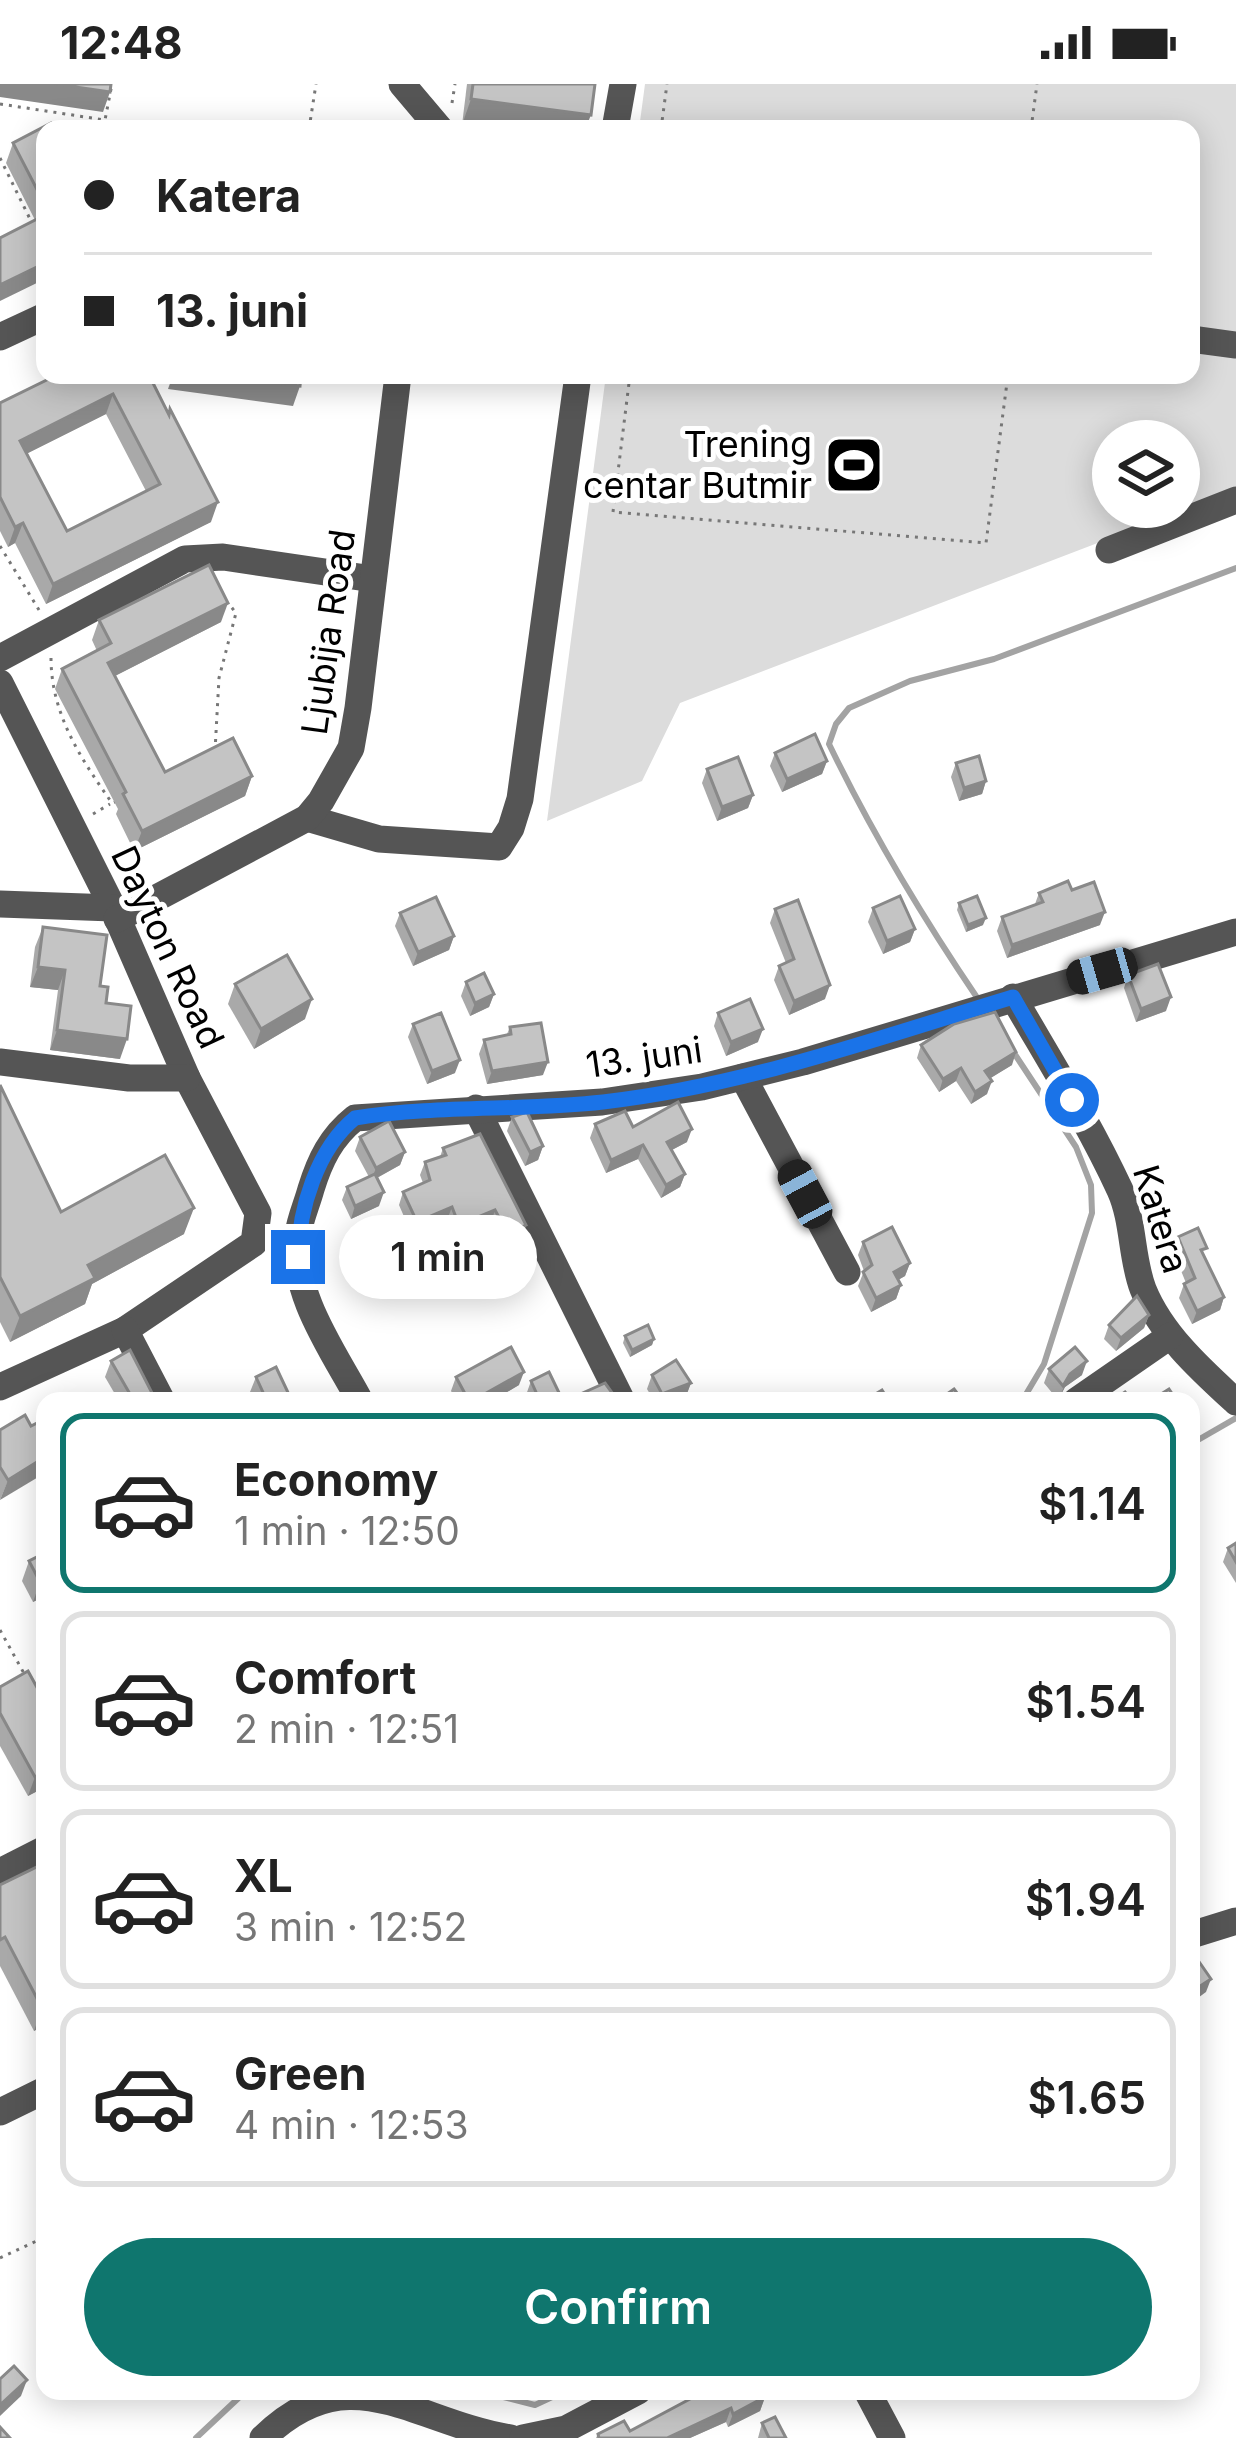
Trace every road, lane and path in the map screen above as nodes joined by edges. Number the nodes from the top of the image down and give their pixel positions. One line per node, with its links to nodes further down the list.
1 (112, 84): 7 (path)
2 (316, 84): 8 (path)
3 (402, 84): 9 (street)
4 (623, 84): 10 (street)
5 (667, 84): 11 (path)
6 (1037, 84): 12 (path)
7 (0, 104)
8 (310, 120)
9 (432, 120)
10 (616, 120)
11 (662, 120)
12 (1031, 120)
13 (0, 158): 14 (path)
14 (34, 226)
15 (36, 320): 16 (street)
16 (0, 337)
17 (1200, 340): 18 (street)
18 (1236, 345)
19 (397, 384): 26 (street, Ljubija Road)
20 (577, 384): 33 (street)
21 (629, 384): 22 (path)
22 (1007, 384)
23 (1236, 500): 25 (street)
24 (0, 546): 28 (path)
25 (1109, 550)
26 (373, 579): 28 (street); 33 (street, Ljubija Road)
27 (226, 599): 31 (path)
28 (51, 629): 29 (street); 32 (path)
29 (0, 658)
30 (0, 683): 35 (street, Dayton Road)
31 (215, 751)
32 (130, 795)
33 (307, 818): 35 (street, Ljubija Road)
34 (0, 904): 35 (street)
35 (115, 914): 40 (street, Dayton Road)
36 (1236, 932): 37 (street, 13. juni)
37 (1004, 1000): 39 (street, 13. juni); 44 (street, Katera)
38 (0, 1062): 40 (street)
39 (742, 1077): 41 (street, 13. juni); 42 (street)
40 (188, 1078): 43 (street, Dayton Road)
41 (476, 1108): 47 (street, 13. juni); 48 (street)
42 (847, 1272)
43 (125, 1330): 45 (street); 46 (street)
44 (1170, 1336): 49 (street); 50 (street, Katera)
45 (1, 1384)
46 (157, 1392)
47 (355, 1392)
48 (618, 1392)
49 (1089, 1392)
50 (1235, 1399)
51 (0, 1630): 52 (path)
52 (27, 1678)
53 (36, 1854): 54 (street)
54 (0, 1872)
55 (1236, 1922): 56 (street)
56 (1200, 1932)
57 (36, 2094): 58 (street)
58 (0, 2112)
59 (36, 2241): 60 (path)
60 (0, 2258)
61 (319, 2400): 65 (street)
62 (368, 2400): 66 (street)
63 (621, 2400): 67 (street)
64 (873, 2400): 68 (street)
65 (262, 2438)
66 (511, 2438)
67 (523, 2438)
68 (892, 2438)

